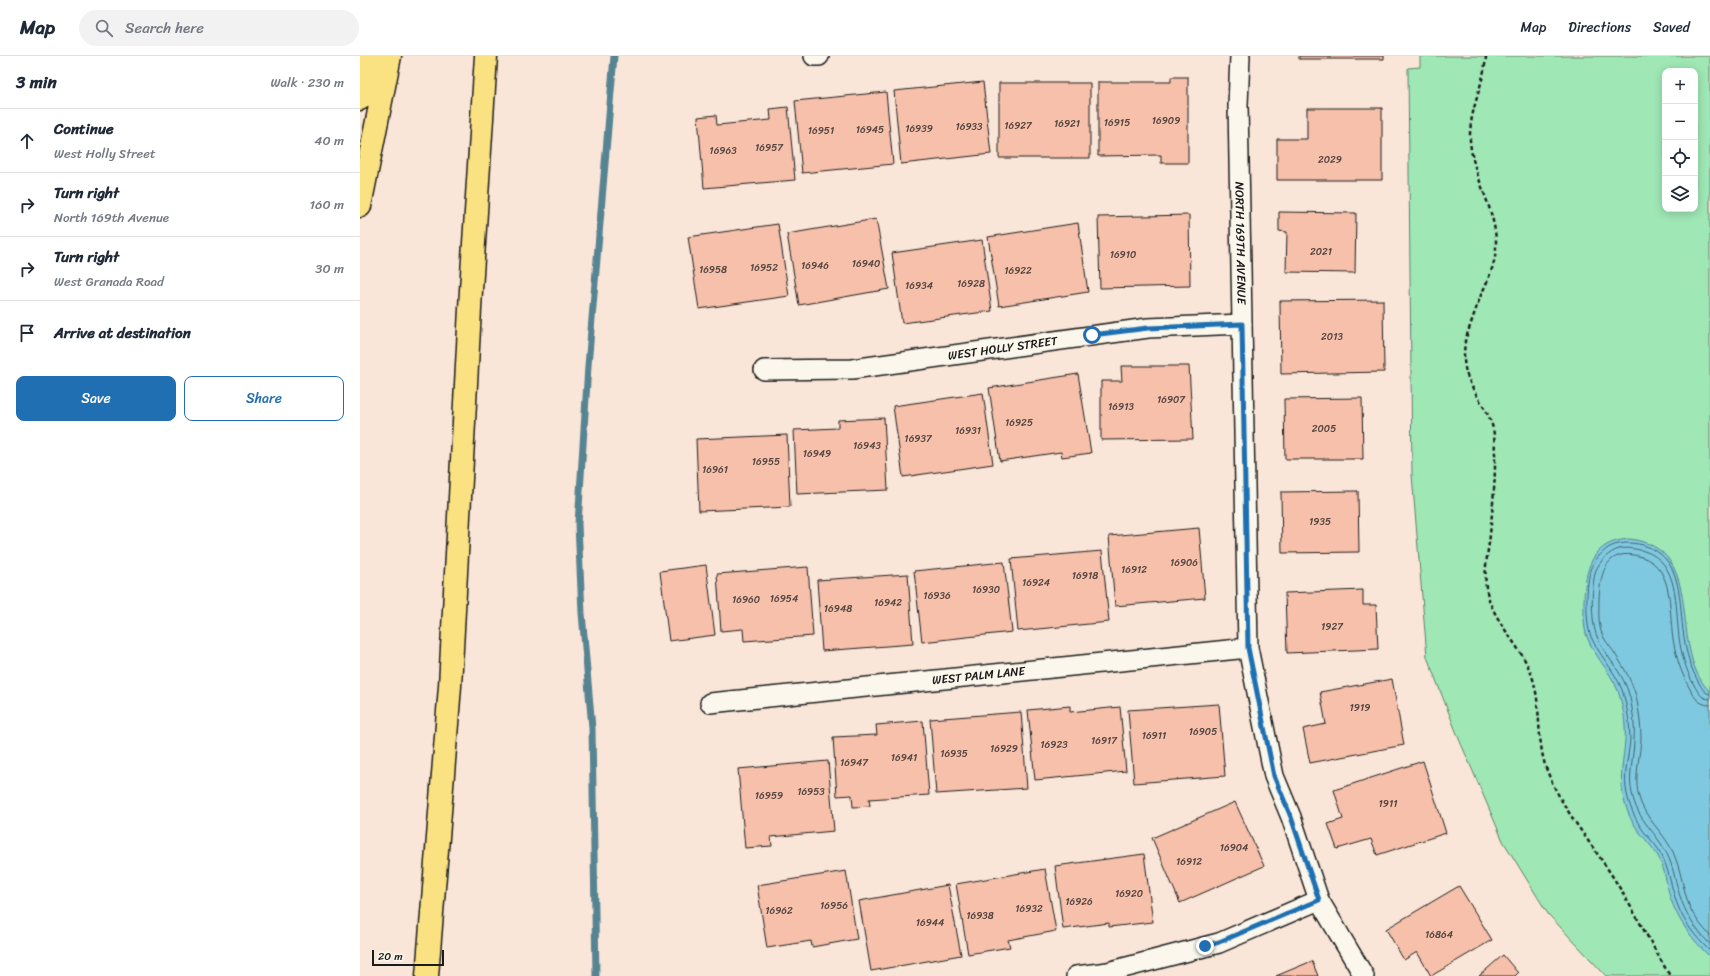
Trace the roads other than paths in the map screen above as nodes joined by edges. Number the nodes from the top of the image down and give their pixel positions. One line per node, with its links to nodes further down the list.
1 (370, 56): 7 (highway)
2 (390, 56): 8 (highway)
3 (486, 56): 14 (highway)
4 (814, 56): 5 (street)
5 (819, 56)
6 (1240, 56): 9 (street, NORTH 169TH AVENUE)
7 (360, 99)
8 (360, 206)
9 (1242, 324): 10 (street, WEST HOLLY STREET); 11 (street, NORTH 169TH AVENUE)
10 (764, 370)
11 (1248, 648): 12 (street, WEST PALM LANE); 13 (street, NORTH 169TH AVENUE)
12 (710, 703)
13 (1319, 900): 15 (street); 16 (street, NORTH 169TH AVENUE)
14 (427, 976)
15 (1076, 976)
16 (1364, 976)

